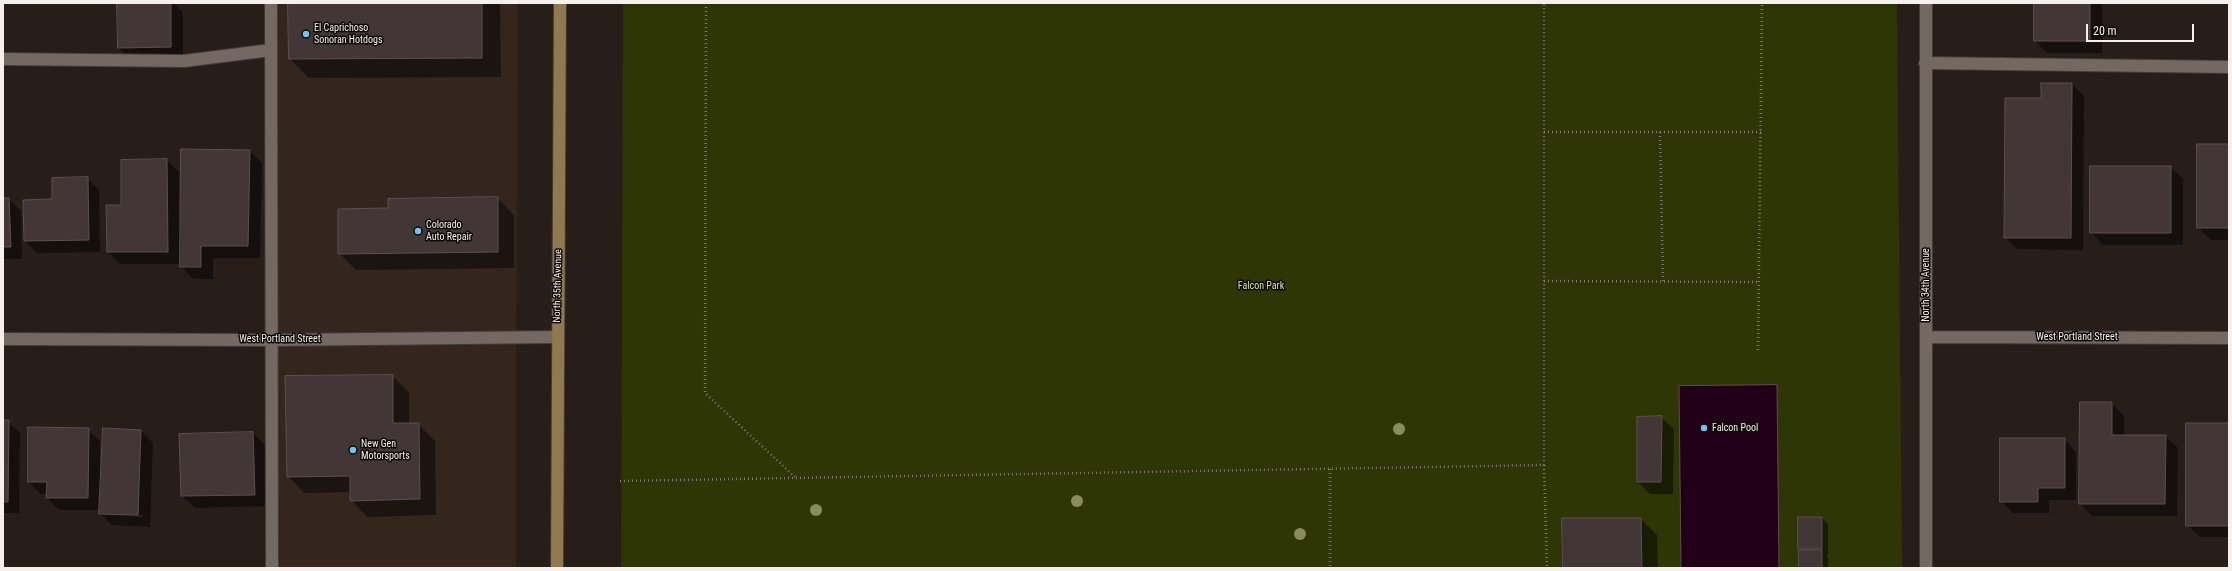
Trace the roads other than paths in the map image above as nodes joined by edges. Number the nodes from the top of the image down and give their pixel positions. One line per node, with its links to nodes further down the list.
1 (271, 3): 4 (street)
2 (560, 3): 8 (main road, North 35th Avenue)
3 (1926, 3): 6 (street, North 34th Avenue)
4 (270, 50): 5 (street); 12 (street)
5 (3, 59)
6 (1925, 63): 7 (street); 9 (street, North 34th Avenue)
7 (2229, 67)
8 (557, 337): 12 (street, West Portland Street); 14 (main road, North 35th Avenue)
9 (1926, 337): 10 (street, West Portland Street); 15 (street, North 34th Avenue)
10 (2229, 338)
11 (3, 339): 12 (street, West Portland Street)
12 (270, 340): 13 (street)
13 (272, 568)
14 (557, 568)
15 (1926, 568)

